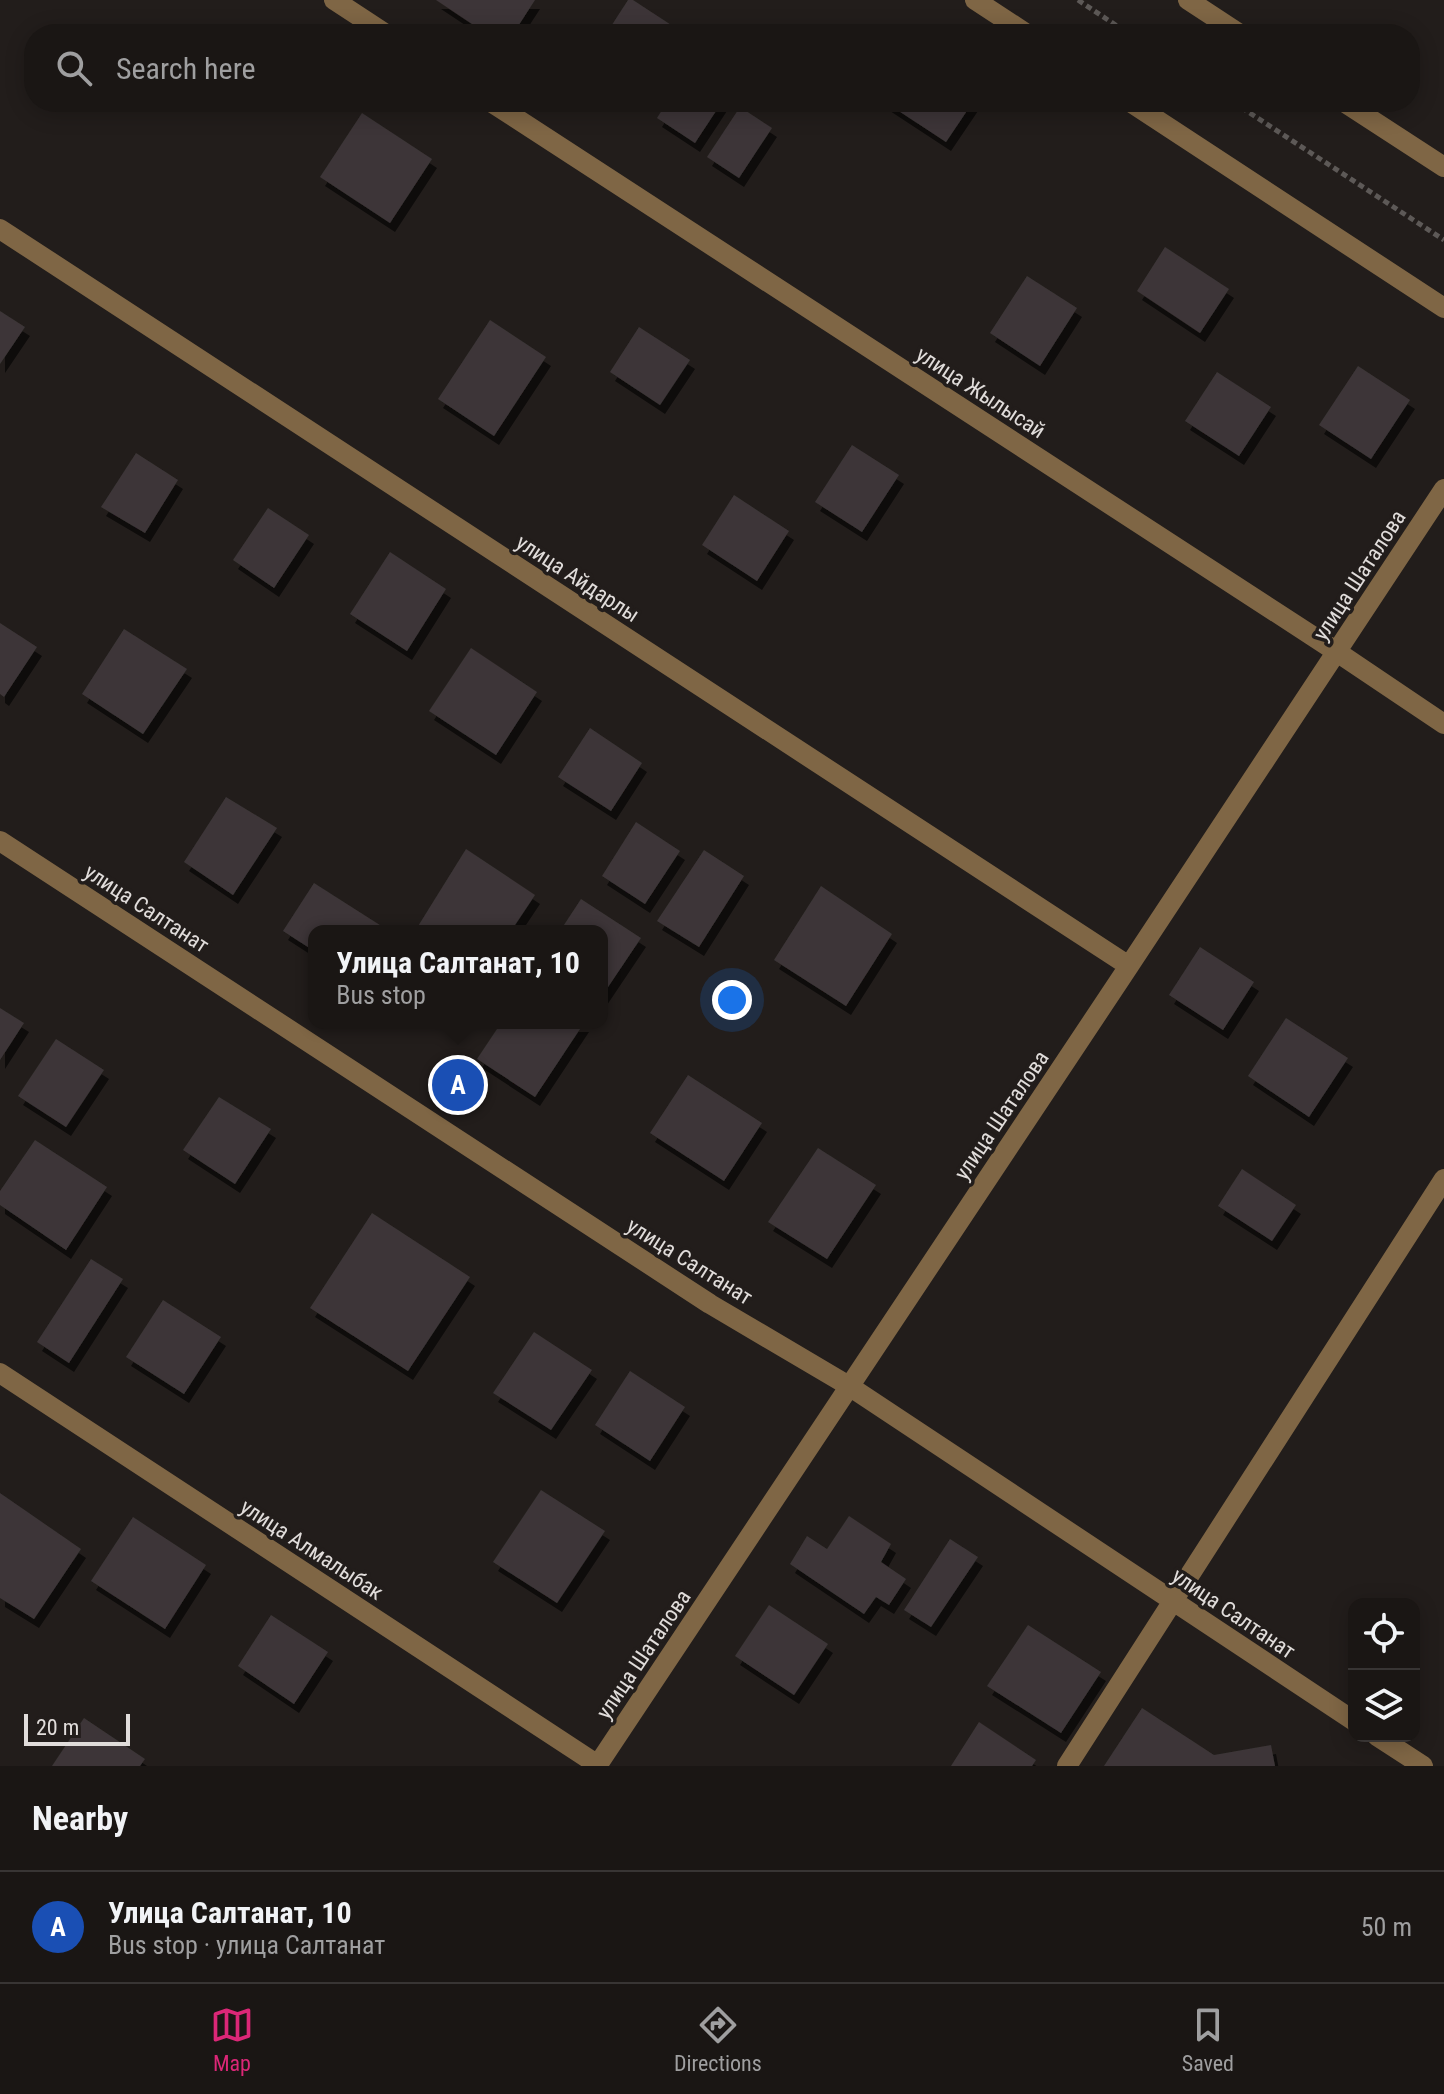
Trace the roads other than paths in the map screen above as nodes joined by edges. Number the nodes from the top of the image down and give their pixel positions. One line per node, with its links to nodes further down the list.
1 (334, 0): 4 (street)
2 (975, 0): 5 (street)
3 (1188, 0): 6 (street)
4 (371, 24)
5 (1012, 24)
6 (1225, 24)
7 (506, 112): 14 (street, улица Жылысай)
8 (1145, 112): 12 (street)
9 (1359, 112): 10 (street)
10 (1444, 167)
11 (0, 229): 17 (street, улица Айдарлы)
12 (1444, 308)
13 (1444, 489): 14 (street, улица Шаталова)
14 (1337, 652): 15 (street, улица Жылысай); 17 (street, улица Шаталова)
15 (1444, 724)
16 (0, 841): 20 (street, улица Салтанат)
17 (1129, 966): 20 (street, улица Шаталова)
18 (1444, 1179): 21 (street)
19 (0, 1373): 24 (street, улица Алмалыбак)
20 (849, 1386): 21 (street, улица Салтанат); 24 (street, улица Шаталова)
21 (1174, 1601): 22 (street, улица Салтанат); 25 (street)
22 (1348, 1717)
23 (1386, 1742): 26 (street)
24 (598, 1766)
25 (1067, 1766)
26 (1423, 1766)

